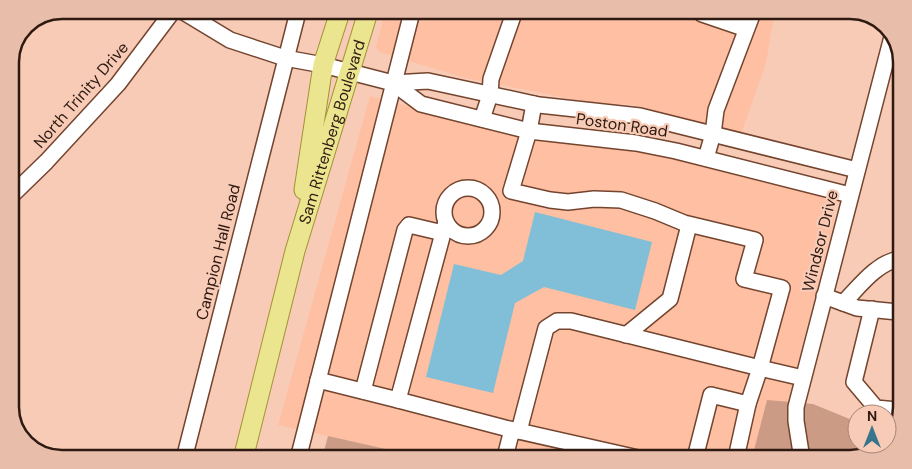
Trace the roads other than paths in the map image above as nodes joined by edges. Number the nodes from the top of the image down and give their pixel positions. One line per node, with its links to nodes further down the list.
1 (166, 19): 23 (street, North Trinity Drive)
2 (195, 19): 12 (street, Poston Road)
3 (296, 19): 12 (street, Campion Hall Road)
4 (338, 19): 13 (main road, Sam Rittenberg Boulevard)
5 (366, 19): 14 (main road, Sam Rittenberg Boulevard)
6 (410, 19): 15 (street)
7 (512, 19): 16 (street)
8 (717, 19): 10 (street)
9 (750, 19): 10 (street)
10 (746, 29): 20 (street)
11 (890, 45): 22 (street, Windsor Drive)
12 (285, 58): 13 (street, Poston Road); 44 (street, Campion Hall Road)
13 (323, 65): 14 (street, Poston Road); 29 (main road, Sam Rittenberg Boulevard)
14 (351, 72): 15 (street, Poston Road); 29 (main road, Sam Rittenberg Boulevard)
15 (393, 83): 16 (street, Poston Road); 18 (street, Poston Road); 38 (street)
16 (490, 95): 17 (street, Poston Road); 18 (street)
17 (534, 104): 19 (street); 20 (street, Poston Road)
18 (482, 119): 19 (street, Poston Road)
19 (529, 131): 21 (street, Poston Road); 25 (street)
20 (713, 134): 21 (street); 22 (street, Poston Road)
21 (706, 158): 26 (street, Poston Road)
22 (857, 170): 26 (street, Windsor Drive)
23 (19, 188)
24 (482, 192): 25 (street); 28 (street); 28 (street)
25 (511, 192): 27 (street)
26 (850, 196): 31 (street, Windsor Drive)
27 (689, 225): 35 (street); 36 (street)
28 (445, 227): 39 (street); 40 (street)
29 (295, 251): 45 (main road, Sam Rittenberg Boulevard)
30 (893, 260): 32 (street)
31 (824, 296): 32 (street); 37 (street, Windsor Drive)
32 (844, 303): 33 (street)
33 (872, 309): 34 (street); 42 (street)
34 (893, 311)
35 (626, 335): 36 (street); 43 (street)
36 (760, 368): 37 (street); 41 (street)
37 (803, 378): 51 (street, Windsor Drive)
38 (318, 380): 39 (street); 46 (street)
39 (363, 391): 40 (street)
40 (398, 400): 43 (street)
41 (748, 404): 49 (street); 50 (street)
42 (873, 404)
43 (515, 430): 47 (street); 48 (street)
44 (186, 450)
45 (245, 450)
46 (300, 450)
47 (508, 450)
48 (603, 450)
49 (697, 450)
50 (738, 450)
51 (801, 450)

